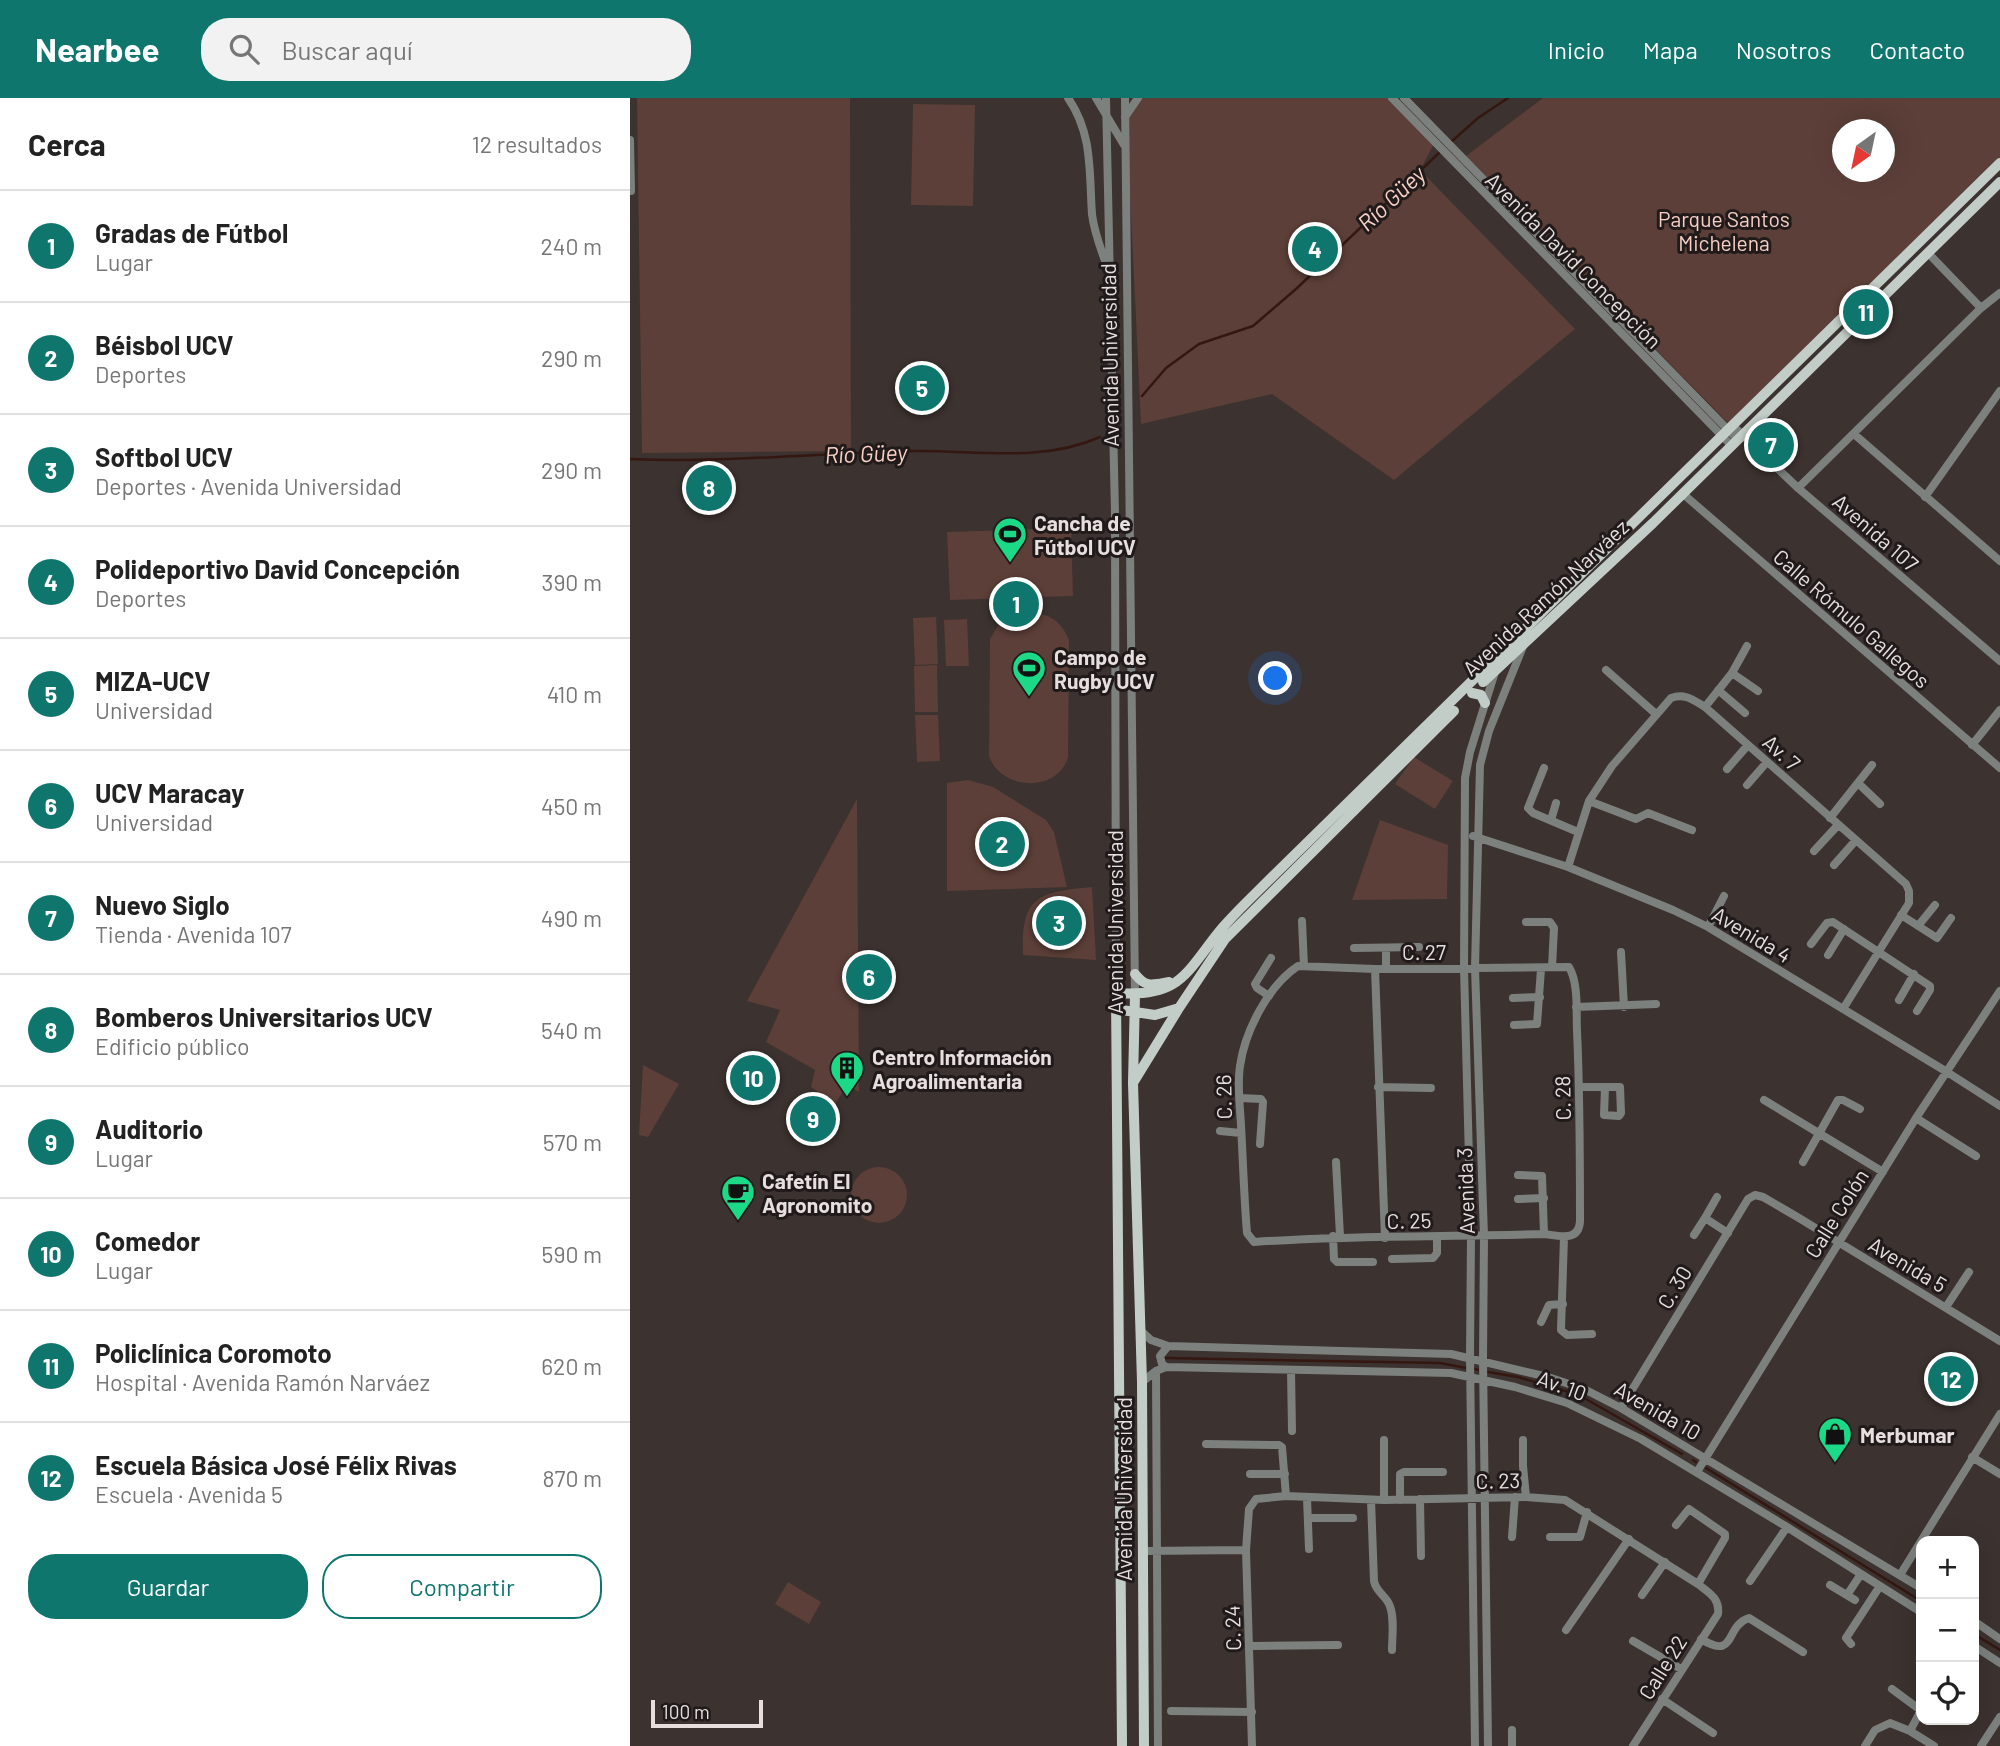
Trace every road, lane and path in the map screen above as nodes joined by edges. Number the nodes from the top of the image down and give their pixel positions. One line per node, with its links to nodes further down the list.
1 (1068, 98): 17 (street)
2 (1096, 98): 8 (street)
3 (1106, 98): 8 (street, Avenida Universidad)
4 (1125, 98): 9 (street, Avenida Universidad)
5 (1138, 98): 9 (street)
6 (1392, 98): 10 (street, Avenida David Concepción)
7 (1404, 98): 10 (street, Avenida David Concepción)
8 (1108, 117): 12 (street); 17 (street, Avenida Universidad)
9 (1125, 117): 12 (street, Avenida Universidad)
10 (1437, 138): 21 (street, Avenida David Concepción)
11 (630, 140): 15 (street)
12 (1125, 148): 28 (street, Avenida Universidad)
13 (2000, 163): 21 (main road, Avenida Ramón Narváez)
14 (2000, 182): 16 (main road, Avenida Ramón Narváez)
15 (631, 191)
16 (1927, 253): 19 (street); 23 (main road, Avenida Ramón Narváez)
17 (1110, 274): 27 (street, Avenida Universidad)
18 (2000, 293): 19 (street)
19 (1980, 308): 22 (street)
20 (2000, 391): 26 (street)
21 (1727, 430): 23 (street, Avenida David Concepción); 23 (street, Avenida 107); 31 (main road, Avenida Ramón Narváez)
22 (1854, 434): 24 (street); 26 (street)
23 (1737, 440): 24 (street, Avenida 107); 25 (main road, Avenida Ramón Narváez)
24 (1798, 488): 33 (street, Avenida 107)
25 (1682, 493): 30 (main road, Avenida Ramón Narváez); 46 (street, Calle Rómulo Gallegos)
26 (1925, 497): 29 (street)
27 (1115, 514): 28 (street); 97 (street, Avenida Universidad)
28 (1131, 515): 93 (street, Avenida Universidad)
29 (2000, 560)
30 (1525, 643): 34 (main road, Avenida Ramón Narváez); 63 (street, Avenida 3)
31 (1511, 645): 34 (street, Avenida 3); 95 (main road, Avenida Ramón Narváez)
32 (1747, 646): 36 (street)
33 (2000, 661)
34 (1496, 670): 39 (main road, Avenida Ramón Narváez); 40 (street, Avenida 3)
35 (1606, 670): 44 (street)
36 (1732, 673): 37 (street); 38 (street)
37 (1718, 690): 41 (street); 43 (street)
38 (1758, 691)
39 (1472, 693): 40 (main road); 106 (main road, Avenida Ramón Narváez)
40 (1485, 703): 62 (street, Avenida 3)
41 (1705, 707): 44 (street, Av. 7); 45 (street, Av. 7)
42 (2000, 710): 46 (street)
43 (1745, 713)
44 (1656, 714): 54 (street, Av. 7)
45 (1748, 745): 47 (street, Av. 7); 51 (street)
46 (1972, 745): 50 (street, Calle Rómulo Gallegos)
47 (1767, 762): 53 (street); 57 (street, Av. 7)
48 (1872, 765): 52 (street)
49 (1544, 768): 58 (street)
50 (2000, 768)
51 (1727, 769)
52 (1858, 783): 56 (street); 57 (street)
53 (1747, 785)
54 (1589, 802): 60 (street); 61 (street, Av. 7)
55 (1556, 803): 58 (street)
56 (1880, 804)
57 (1830, 818): 59 (street, Av. 7)
58 (1551, 820): 61 (street)
59 (1838, 825): 64 (street, Av. 7); 65 (street)
60 (1692, 830)
61 (1578, 832): 67 (street, Av. 7)
62 (1465, 834): 63 (street, Avenida 4); 88 (street, Avenida 3)
63 (1478, 836): 67 (street, Avenida 4); 89 (street, Avenida 3)
64 (1856, 840): 66 (street); 70 (street, Av. 7)
65 (1814, 852)
66 (1834, 865)
67 (1568, 867): 75 (street, Avenida 4)
68 (1724, 896): 75 (street)
69 (1935, 905): 74 (street)
70 (1902, 915): 74 (street); 82 (street, Av. 7)
71 (1951, 918): 74 (street)
72 (1302, 921): 85 (street)
73 (1526, 922): 86 (street)
74 (1918, 926)
75 (1708, 927): 108 (street, Avenida 4)
76 (1844, 929): 77 (street); 82 (street); 83 (street)
77 (1811, 944)
78 (1419, 947): 80 (street)
79 (1354, 948): 80 (street)
80 (1386, 948): 87 (street)
81 (1621, 952): 105 (street)
82 (1878, 952): 94 (street); 108 (street, Av. 7)
83 (1828, 955)
84 (1271, 958): 99 (street)
85 (1304, 966): 90 (street, C. 27); 92 (street, C. 27)
86 (1557, 967): 91 (street, C. 27); 104 (street, C. 28)
87 (1386, 968): 88 (street, C. 27); 90 (street, C. 27)
88 (1464, 968): 89 (street, C. 27); 144 (street, Avenida 3)
89 (1475, 968): 91 (street, C. 27); 145 (street, Avenida 3)
90 (1375, 969): 114 (street)
91 (1541, 969): 100 (street)
92 (1288, 973): 99 (street, C. 26)
93 (1135, 974): 95 (main road); 98 (street, Avenida Universidad)
94 (1914, 974): 102 (street); 109 (street)
95 (1178, 980): 98 (main road, Avenida Ramón Narváez)
96 (2000, 991): 112 (street, Calle Colón)
97 (1116, 993): 98 (main road, Avenida Ramón Narváez); 107 (main road, Avenida Universidad)
98 (1135, 995): 110 (main road, Avenida Universidad)
99 (1269, 996): 119 (street, C. 26)
100 (1540, 997): 101 (street); 111 (street)
101 (1513, 998)
102 (1899, 1000)
103 (1656, 1004): 105 (street)
104 (1576, 1007): 105 (street); 115 (street, C. 28)
105 (1624, 1007)
106 (1179, 1008): 110 (main road); 113 (main road, Avenida Ramón Narváez)
107 (1115, 1009): 110 (main road); 239 (main road, Avenida Universidad)
108 (1843, 1009): 112 (street, Avenida 4)
109 (1917, 1011)
110 (1135, 1013): 113 (main road, Avenida Universidad)
111 (1514, 1025)
112 (1947, 1072): 121 (street, Avenida 4); 123 (street, Calle Colón)
113 (1133, 1083): 156 (main road, Avenida Universidad)
114 (1378, 1087): 117 (street); 148 (street)
115 (1579, 1087): 116 (street); 141 (street, C. 28)
116 (1605, 1087)
117 (1432, 1088)
118 (2000, 1094): 121 (street)
119 (1240, 1098): 125 (street, C. 26); 127 (street)
120 (1765, 1100): 126 (street)
121 (1997, 1105)
122 (1860, 1109): 126 (street)
123 (1916, 1118): 128 (street); 131 (street, Calle Colón)
124 (1220, 1131): 125 (street)
125 (1241, 1133): 138 (street, C. 26)
126 (1821, 1133): 130 (street); 131 (street)
127 (1260, 1144)
128 (1976, 1156)
129 (1336, 1162): 143 (street)
130 (1803, 1163)
131 (1883, 1172): 149 (street, Calle Colón)
132 (1518, 1175): 135 (street)
133 (1717, 1197): 137 (street)
134 (1763, 1197): 139 (street, C. 30); 149 (street, Avenida 5)
135 (1544, 1198): 136 (street); 140 (street)
136 (1518, 1199)
137 (1705, 1218): 139 (street); 142 (street)
138 (1247, 1233): 143 (street, C. 25)
139 (1728, 1233): 168 (street, C. 30)
140 (1544, 1234): 145 (street, C. 25); 147 (street, C. 25)
141 (1576, 1234): 147 (street, C. 25)
142 (1694, 1235)
143 (1336, 1236): 148 (street, C. 25); 151 (street)
144 (1471, 1236): 145 (street, C. 25); 146 (street, C. 25); 160 (street, Avenida 3)
145 (1484, 1236): 161 (street, Avenida 3)
146 (1437, 1237): 148 (street, C. 25); 150 (street)
147 (1564, 1237): 153 (street)
148 (1385, 1238)
149 (1838, 1243): 154 (street, Avenida 5); 175 (street, Calle Colón)
150 (1392, 1259)
151 (1373, 1262)
152 (1969, 1272): 154 (street)
153 (1563, 1304): 155 (street); 157 (street)
154 (1946, 1307): 158 (street, Avenida 5)
155 (1541, 1322)
156 (1141, 1331): 159 (street, Avenida 10); 167 (main road, Avenida Universidad)
157 (1592, 1334)
158 (2000, 1341)
159 (1168, 1346): 160 (street, Avenida 10); 162 (street)
160 (1470, 1357): 161 (street, Avenida 10); 165 (street, Avenida 3)
161 (1483, 1360): 166 (street, Avenida 3); 168 (street, Avenida 10)
162 (1166, 1367): 163 (street, Av. 10); 164 (street, Av. 10)
163 (1291, 1370): 165 (street, Av. 10); 170 (street)
164 (1156, 1371): 167 (street, Av. 10); 205 (street)
165 (1471, 1378): 166 (street, Av. 10); 187 (street, Avenida 3)
166 (1484, 1381): 177 (street, Av. 10); 188 (street, Avenida 3)
167 (1142, 1382): 204 (main road, Avenida Universidad)
168 (1621, 1408): 174 (street, Avenida 10)
169 (2000, 1414): 176 (street)
170 (1292, 1431)
171 (1384, 1440): 191 (street)
172 (1523, 1440): 185 (street)
173 (1206, 1444): 181 (street)
174 (1692, 1449): 175 (street, Avenida 10); 177 (street)
175 (1706, 1457): 179 (street, Calle Colón); 209 (street, Avenida 10)
176 (1972, 1457): 182 (street); 209 (street)
177 (1683, 1464): 179 (street, Av. 10)
178 (1443, 1472): 192 (street)
179 (1697, 1472): 198 (street, Av. 10)
180 (1250, 1474): 181 (street)
181 (1286, 1474): 183 (street)
182 (2000, 1474)
183 (1286, 1496): 186 (street, C. 23); 193 (street, C. 23)
184 (1515, 1497): 185 (street, C. 23); 188 (street, C. 23); 199 (street)
185 (1526, 1497): 194 (street, C. 23)
186 (1307, 1498): 190 (street, C. 23); 195 (street)
187 (1471, 1498): 188 (street, C. 23); 189 (street, C. 23); 243 (street, Avenida 3)
188 (1484, 1498): 244 (street, Avenida 3)
189 (1420, 1499): 192 (street, C. 23); 206 (street)
190 (1371, 1500): 191 (street, C. 23); 227 (street)
191 (1384, 1500): 192 (street, C. 23)
192 (1400, 1500)
193 (1249, 1509): 203 (street, C. 24)
194 (1587, 1512): 200 (street); 201 (street, C. 23)
195 (1307, 1518): 196 (street); 202 (street)
196 (1353, 1518)
197 (1676, 1525): 211 (street)
198 (1787, 1527): 208 (street, Av. 10); 210 (street)
199 (1512, 1537)
200 (1550, 1537)
201 (1629, 1539): 207 (street, C. 23); 219 (street)
202 (1309, 1549)
203 (1246, 1550): 205 (street); 225 (street, C. 24)
204 (1143, 1551): 205 (street); 240 (main road, Avenida Universidad)
205 (1159, 1551): 241 (street)
206 (1421, 1556)
207 (1665, 1562): 211 (street, C. 23); 215 (street)
208 (1861, 1574): 212 (street); 214 (street, Av. 10)
209 (1900, 1575): 213 (street, Avenida 10)
210 (1750, 1581)
211 (1698, 1584): 216 (street, C. 23)
212 (1830, 1585)
213 (1916, 1585)
214 (1880, 1586): 217 (street, Av. 10); 223 (street)
215 (1642, 1595)
216 (1719, 1606): 220 (street, Calle 22)
217 (1916, 1609)
218 (1979, 1624): 221 (street)
219 (1566, 1630)
220 (1701, 1639): 228 (street); 230 (street, Calle 22)
221 (2000, 1639)
222 (1633, 1642): 230 (street)
223 (1851, 1644)
224 (1338, 1645): 225 (street)
225 (1250, 1646): 234 (street, C. 24)
226 (1979, 1649): 229 (street)
227 (1392, 1650)
228 (1802, 1652)
229 (2000, 1663)
230 (1681, 1669): 232 (street, Calle 22)
231 (1892, 1689): 237 (street)
232 (1662, 1699): 238 (street); 246 (street, Calle 22)
233 (1171, 1711): 234 (street)
234 (1251, 1712): 242 (street, C. 24)
235 (2000, 1717): 249 (street)
236 (1513, 1730): 245 (street)
237 (1910, 1731): 247 (street); 248 (street)
238 (1713, 1733)
239 (1122, 1746)
240 (1144, 1746)
241 (1158, 1746)
242 (1252, 1746)
243 (1475, 1746)
244 (1488, 1746)
245 (1512, 1746)
246 (1633, 1746)
247 (1865, 1746)
248 (1934, 1746)
249 (1981, 1746)

